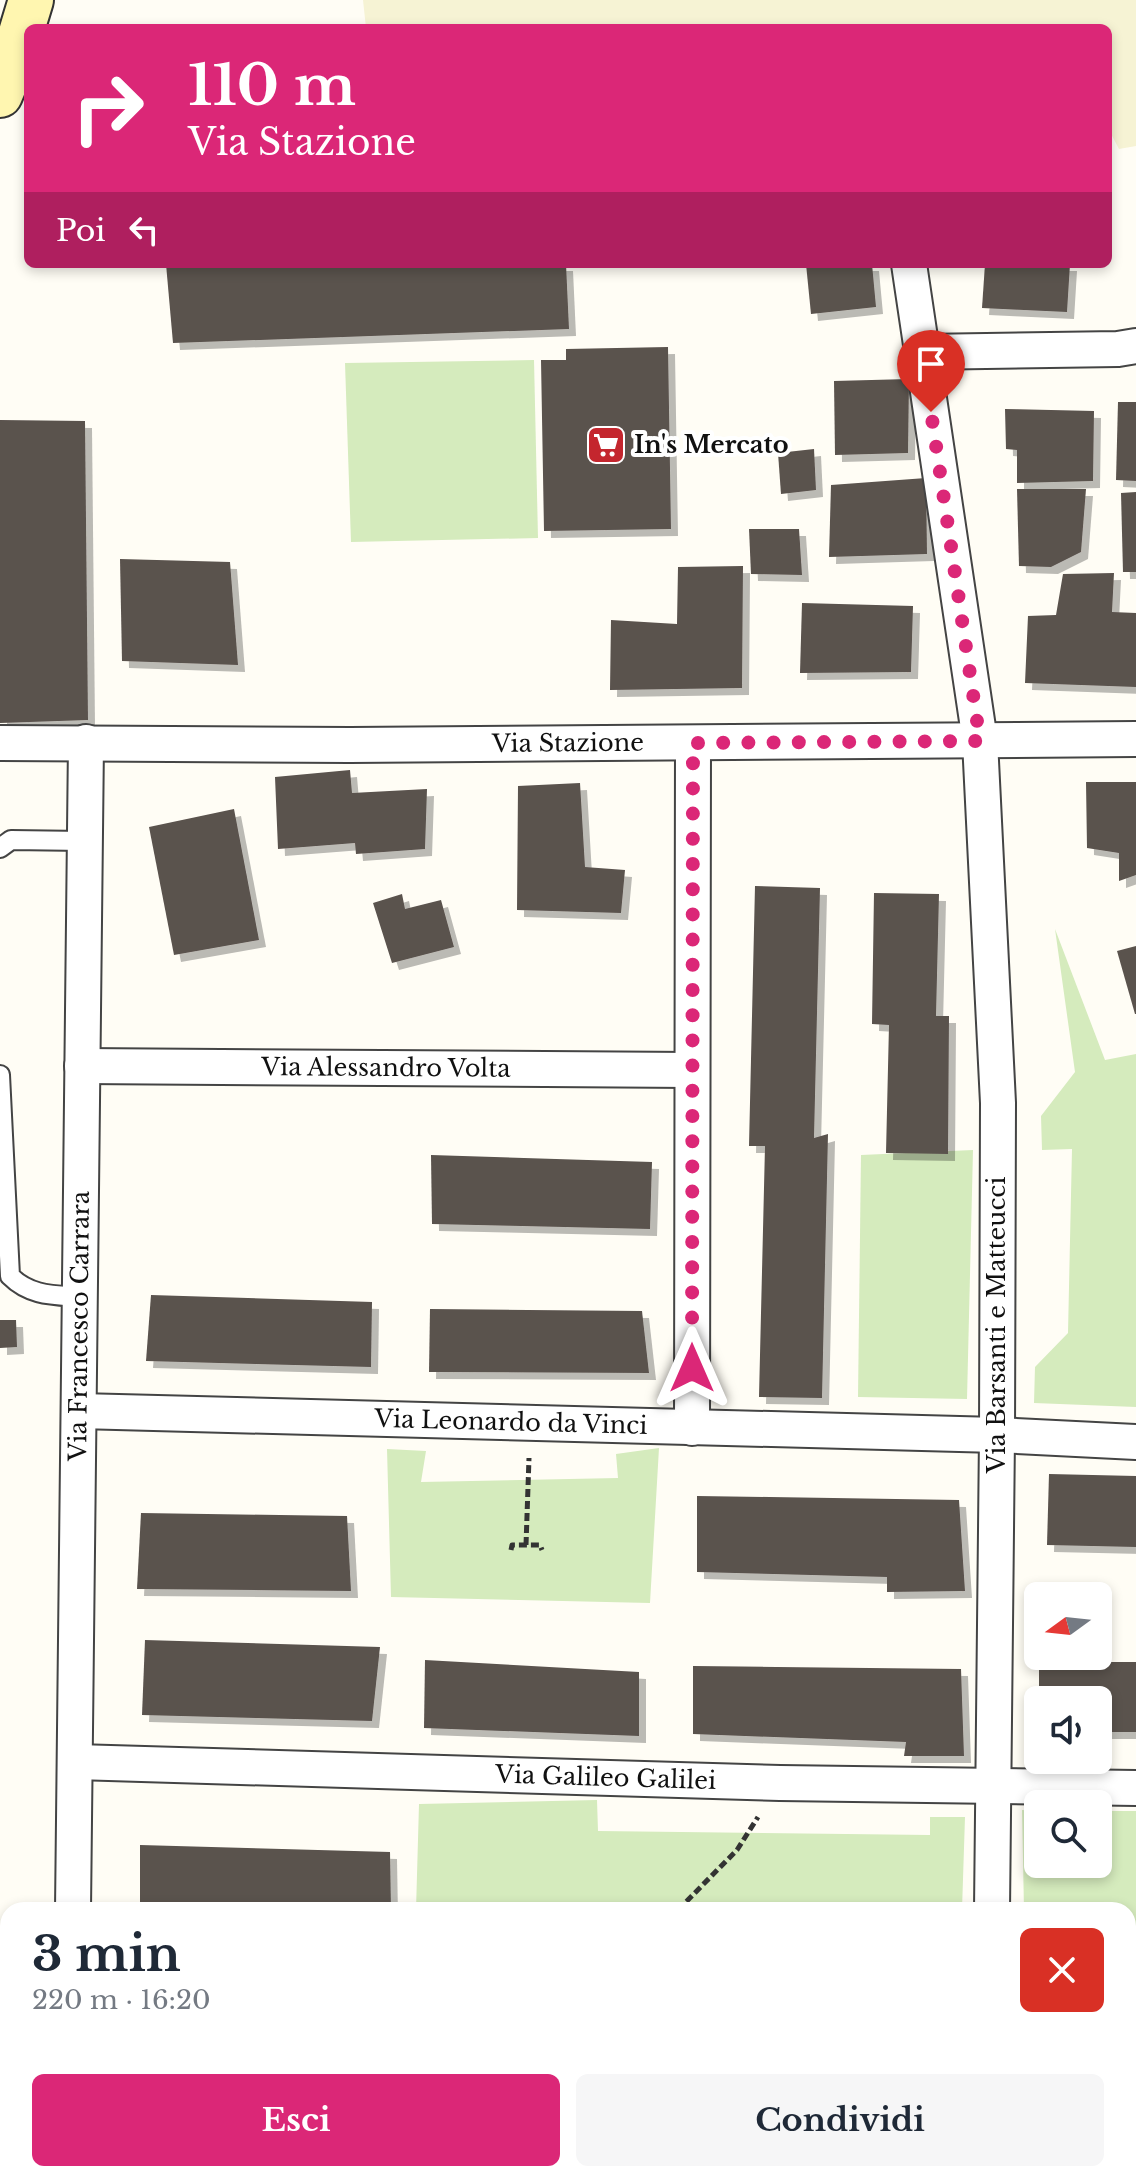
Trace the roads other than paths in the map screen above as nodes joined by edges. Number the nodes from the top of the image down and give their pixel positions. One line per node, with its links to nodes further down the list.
1 (31, 0): 2 (street)
2 (0, 95)
3 (910, 268): 5 (street, Via Barsanti e Matteucci)
4 (1136, 346): 5 (street)
5 (922, 352): 7 (street, Via Barsanti e Matteucci)
6 (1136, 739): 7 (street, Via Stazione)
7 (980, 741): 10 (street, Via Stazione); 19 (street, Via Barsanti e Matteucci)
8 (86, 742): 9 (street, Via Stazione); 10 (street, Via Stazione); 11 (street, Via Francesco Carrara)
9 (0, 743)
10 (693, 743): 14 (street)
11 (84, 841): 12 (lane); 13 (street, Via Francesco Carrara)
12 (0, 848)
13 (82, 1066): 14 (street, Via Alessandro Volta); 16 (street, Via Francesco Carrara)
14 (692, 1070): 18 (street)
15 (0, 1075): 16 (lane)
16 (80, 1297): 17 (street, Via Francesco Carrara)
17 (79, 1411): 18 (street, Via Leonardo da Vinci); 21 (street, Via Francesco Carrara)
18 (692, 1428): 19 (street, Via Leonardo da Vinci)
19 (997, 1435): 20 (street, Via Leonardo da Vinci); 22 (street, Via Barsanti e Matteucci)
20 (1136, 1442)
21 (76, 1762): 22 (street, Via Galileo Galilei); 24 (street, Via Francesco Carrara)
22 (994, 1785): 23 (street, Via Galileo Galilei); 25 (street, Via Barsanti e Matteucci)
23 (1136, 1788)
24 (73, 1902)
25 (992, 1902)

